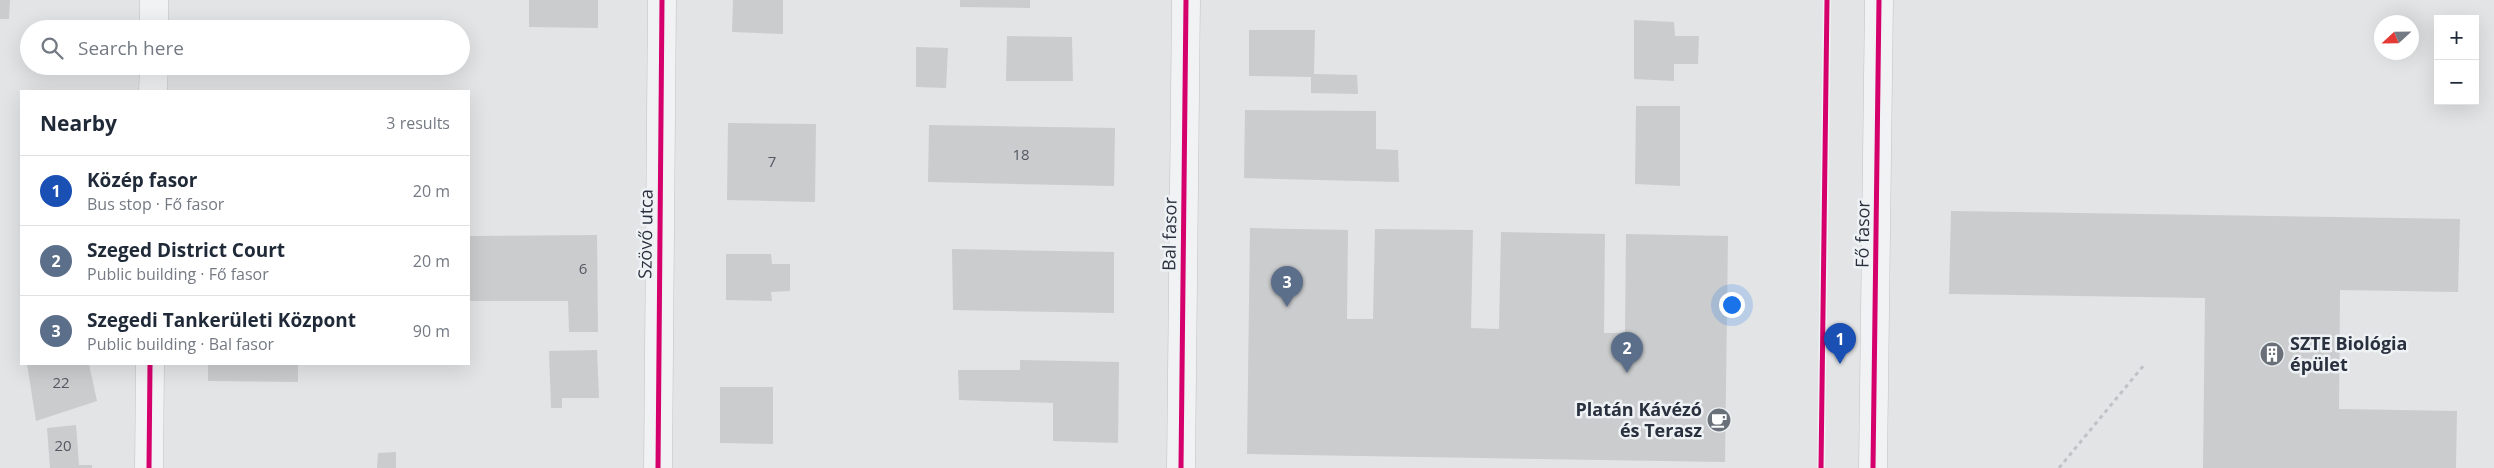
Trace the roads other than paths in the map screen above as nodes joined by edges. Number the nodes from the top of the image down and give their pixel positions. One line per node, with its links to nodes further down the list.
1 (154, 0): 5 (street)
2 (662, 0): 10 (street, Szövő utca)
3 (1186, 0): 11 (street, Bal fasor)
4 (1879, 0): 12 (street, Fő fasor)
5 (154, 20)
6 (154, 75): 7 (street)
7 (153, 90)
8 (150, 365): 9 (street)
9 (149, 468)
10 (658, 468)
11 (1181, 468)
12 (1873, 468)

